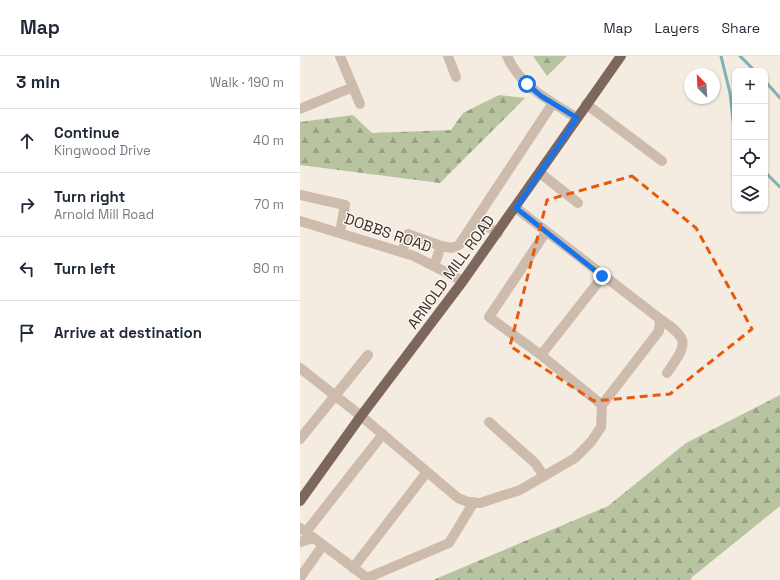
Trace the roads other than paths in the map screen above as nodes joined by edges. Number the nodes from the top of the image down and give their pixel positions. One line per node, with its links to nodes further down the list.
1 (340, 56): 6 (street)
2 (448, 56): 5 (street)
3 (507, 56): 7 (street)
4 (621, 56): 9 (main road, ARNOLD MILL ROAD)
5 (456, 77)
6 (353, 87): 8 (street); 10 (street)
7 (553, 103): 11 (street); 17 (street)
8 (360, 104)
9 (586, 104): 11 (main road, ARNOLD MILL ROAD); 12 (street)
10 (300, 109)
11 (577, 118): 13 (main road, ARNOLD MILL ROAD)
12 (662, 161)
13 (540, 173): 15 (street); 16 (main road, ARNOLD MILL ROAD)
14 (300, 195): 19 (street)
15 (578, 203)
16 (516, 208): 20 (street); 21 (main road, ARNOLD MILL ROAD)
17 (476, 219): 21 (street); 22 (street)
18 (300, 221): 19 (street, DOBBS ROAD)
19 (340, 232): 23 (street, DOBBS ROAD)
20 (546, 232): 25 (street); 29 (street)
21 (498, 233): 26 (main road, ARNOLD MILL ROAD)
22 (440, 246): 23 (street); 24 (street)
23 (402, 252): 24 (street, DOBBS ROAD)
24 (434, 266): 26 (street, DOBBS ROAD)
25 (602, 276): 27 (street); 29 (street)
26 (463, 281): 34 (main road, ARNOLD MILL ROAD)
27 (660, 320): 31 (street); 33 (street)
28 (368, 355): 32 (street)
29 (542, 355): 33 (street)
30 (300, 368): 32 (street)
31 (667, 373)
32 (335, 396): 34 (street); 37 (street)
33 (602, 405): 39 (street)
34 (361, 416): 36 (street); 40 (main road, ARNOLD MILL ROAD)
35 (489, 422): 39 (street)
36 (382, 434): 38 (street); 42 (street)
37 (300, 439)
38 (427, 472): 41 (street); 45 (street)
39 (544, 476): 41 (street)
40 (300, 501)
41 (474, 502): 45 (street)
42 (307, 532): 43 (street); 44 (street)
43 (300, 542)
44 (324, 545): 45 (street); 46 (street)
45 (353, 568)
46 (300, 578)

